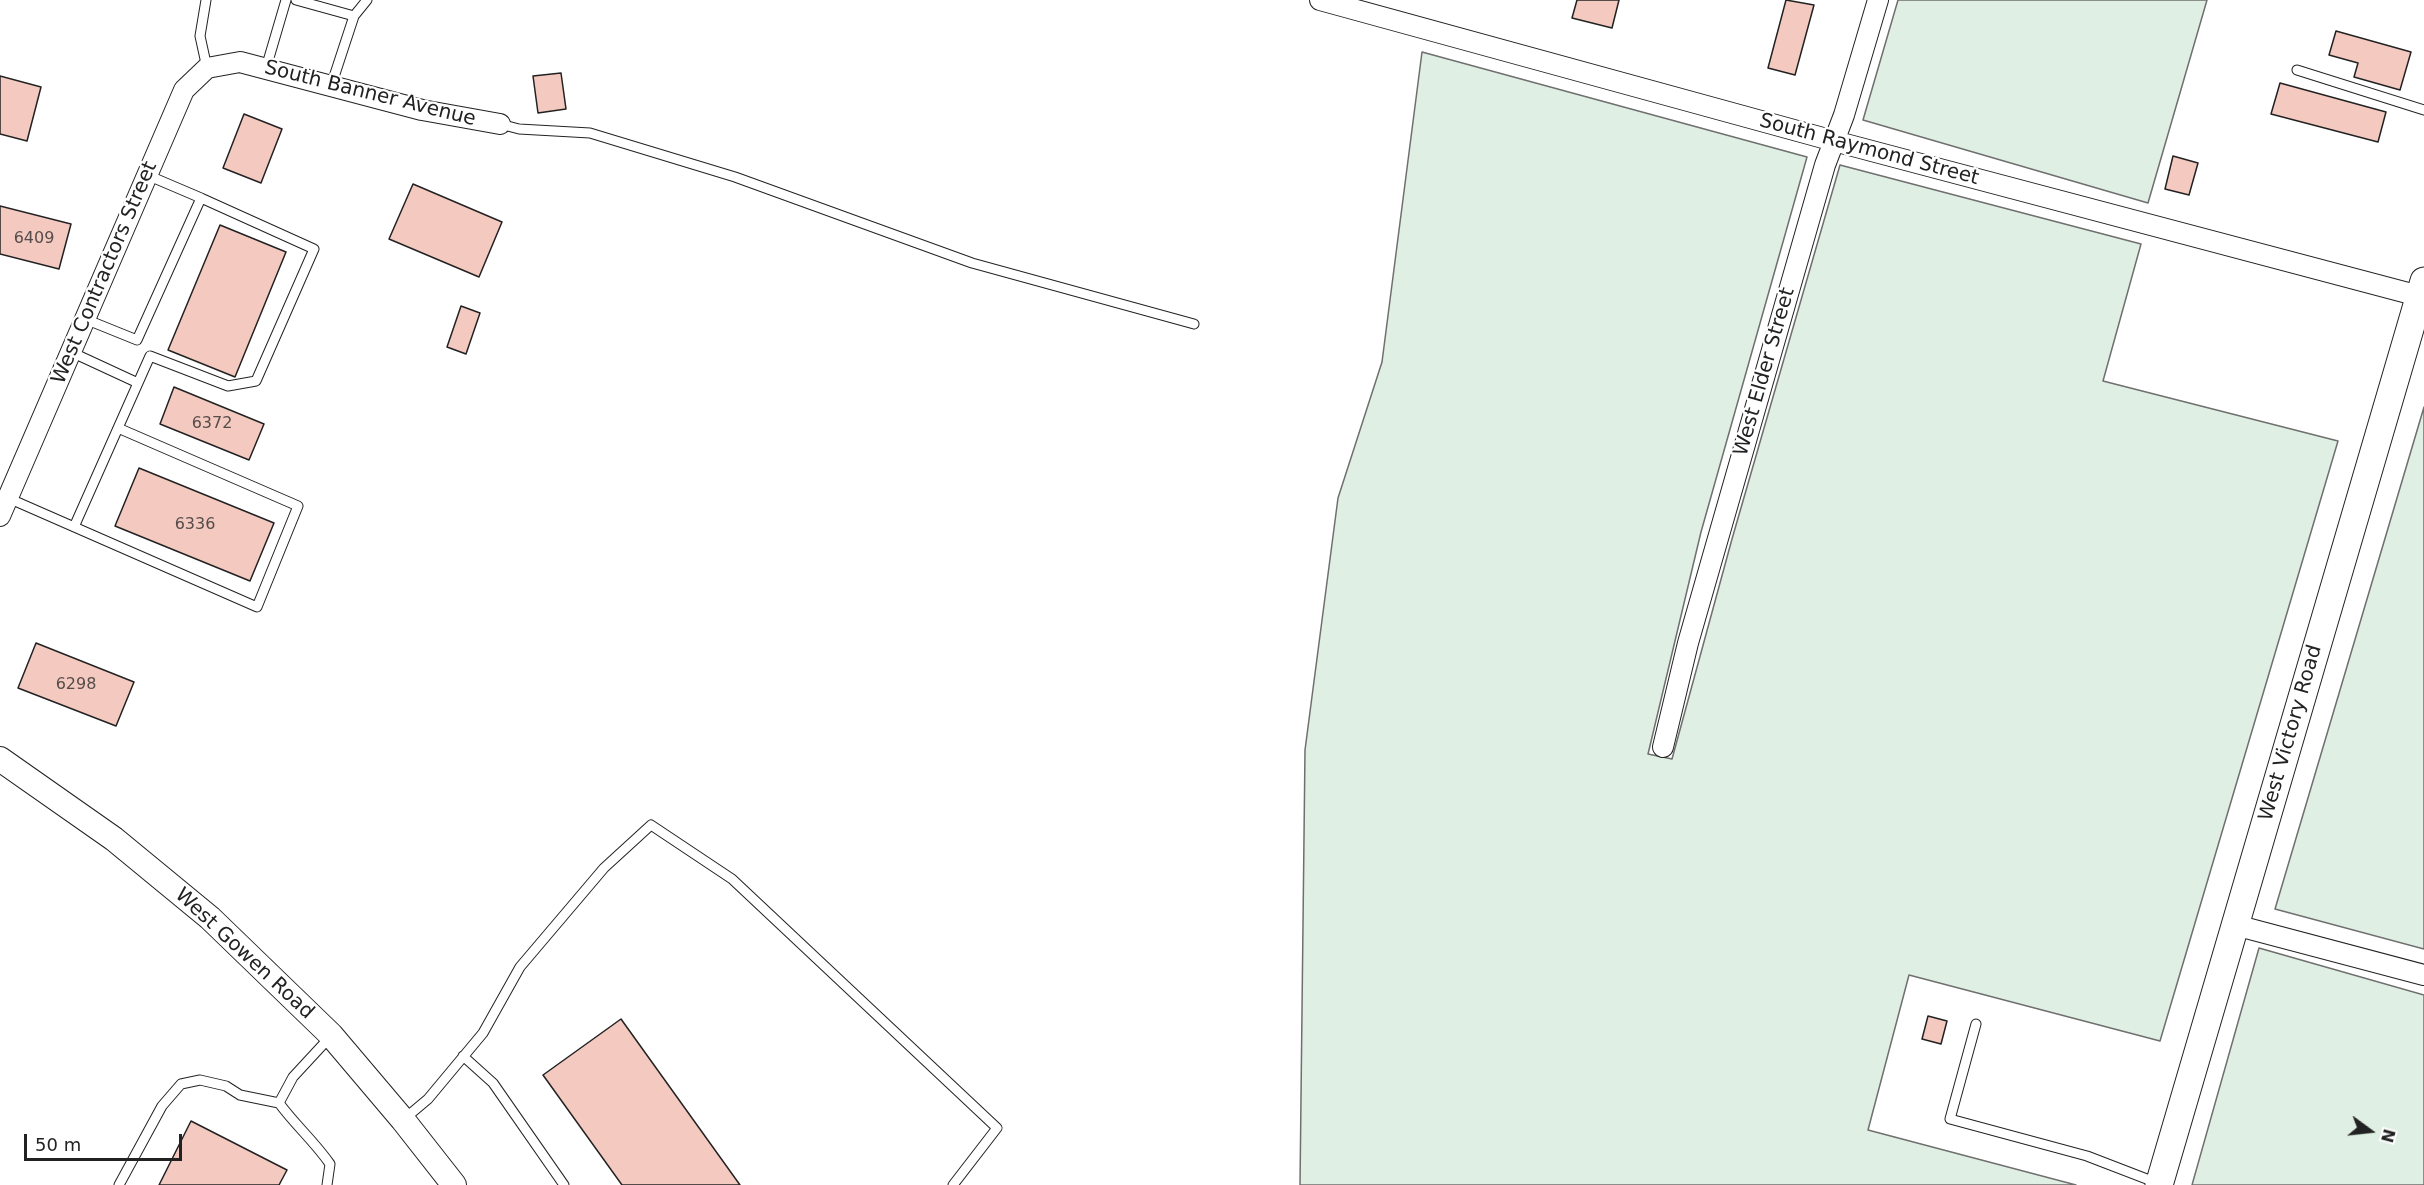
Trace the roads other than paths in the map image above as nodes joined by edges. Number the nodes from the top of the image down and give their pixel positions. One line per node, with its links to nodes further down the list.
1 (206, 0): 8 (lane)
2 (286, 0): 9 (lane)
3 (296, 0): 7 (lane)
4 (367, 0): 7 (lane)
5 (1320, 0): 14 (street, South Raymond Street)
6 (1878, 0): 14 (street, West Elder Street)
7 (354, 16): 11 (lane)
8 (207, 68): 9 (street, South Banner Avenue); 15 (street, West Contractors Street)
9 (266, 68): 11 (street, South Banner Avenue)
10 (2297, 70): 12 (lane)
11 (331, 86): 13 (street, South Banner Avenue)
12 (2424, 110)
13 (500, 124): 19 (lane)
14 (1834, 141): 17 (street, South Raymond Street); 28 (street, West Elder Street)
15 (147, 175): 16 (lane); 18 (street, West Contractors Street)
16 (201, 198): 20 (lane); 22 (lane)
17 (2422, 289): 30 (main road, West Victory Road)
18 (85, 319): 20 (lane); 21 (street, West Contractors Street)
19 (1194, 324)
20 (137, 340): 22 (lane)
21 (71, 352): 23 (lane); 25 (street, West Contractors Street)
22 (150, 356): 23 (lane)
23 (138, 383): 24 (lane)
24 (118, 428): 27 (lane); 27 (lane)
25 (8, 498): 26 (street, West Contractors Street); 27 (lane)
26 (0, 516)
27 (74, 527)
28 (1663, 747)
29 (0, 759): 33 (street, West Gowen Road)
30 (2235, 925): 31 (street); 37 (main road, West Victory Road)
31 (2424, 975)
32 (1976, 1024): 37 (lane)
33 (331, 1035): 35 (lane); 36 (street, West Gowen Road)
34 (463, 1056): 36 (lane); 41 (lane); 42 (lane)
35 (279, 1104): 38 (lane); 39 (lane)
36 (404, 1120): 40 (street, West Gowen Road)
37 (2159, 1184)
38 (119, 1185)
39 (327, 1185)
40 (454, 1185)
41 (564, 1185)
42 (953, 1185)

